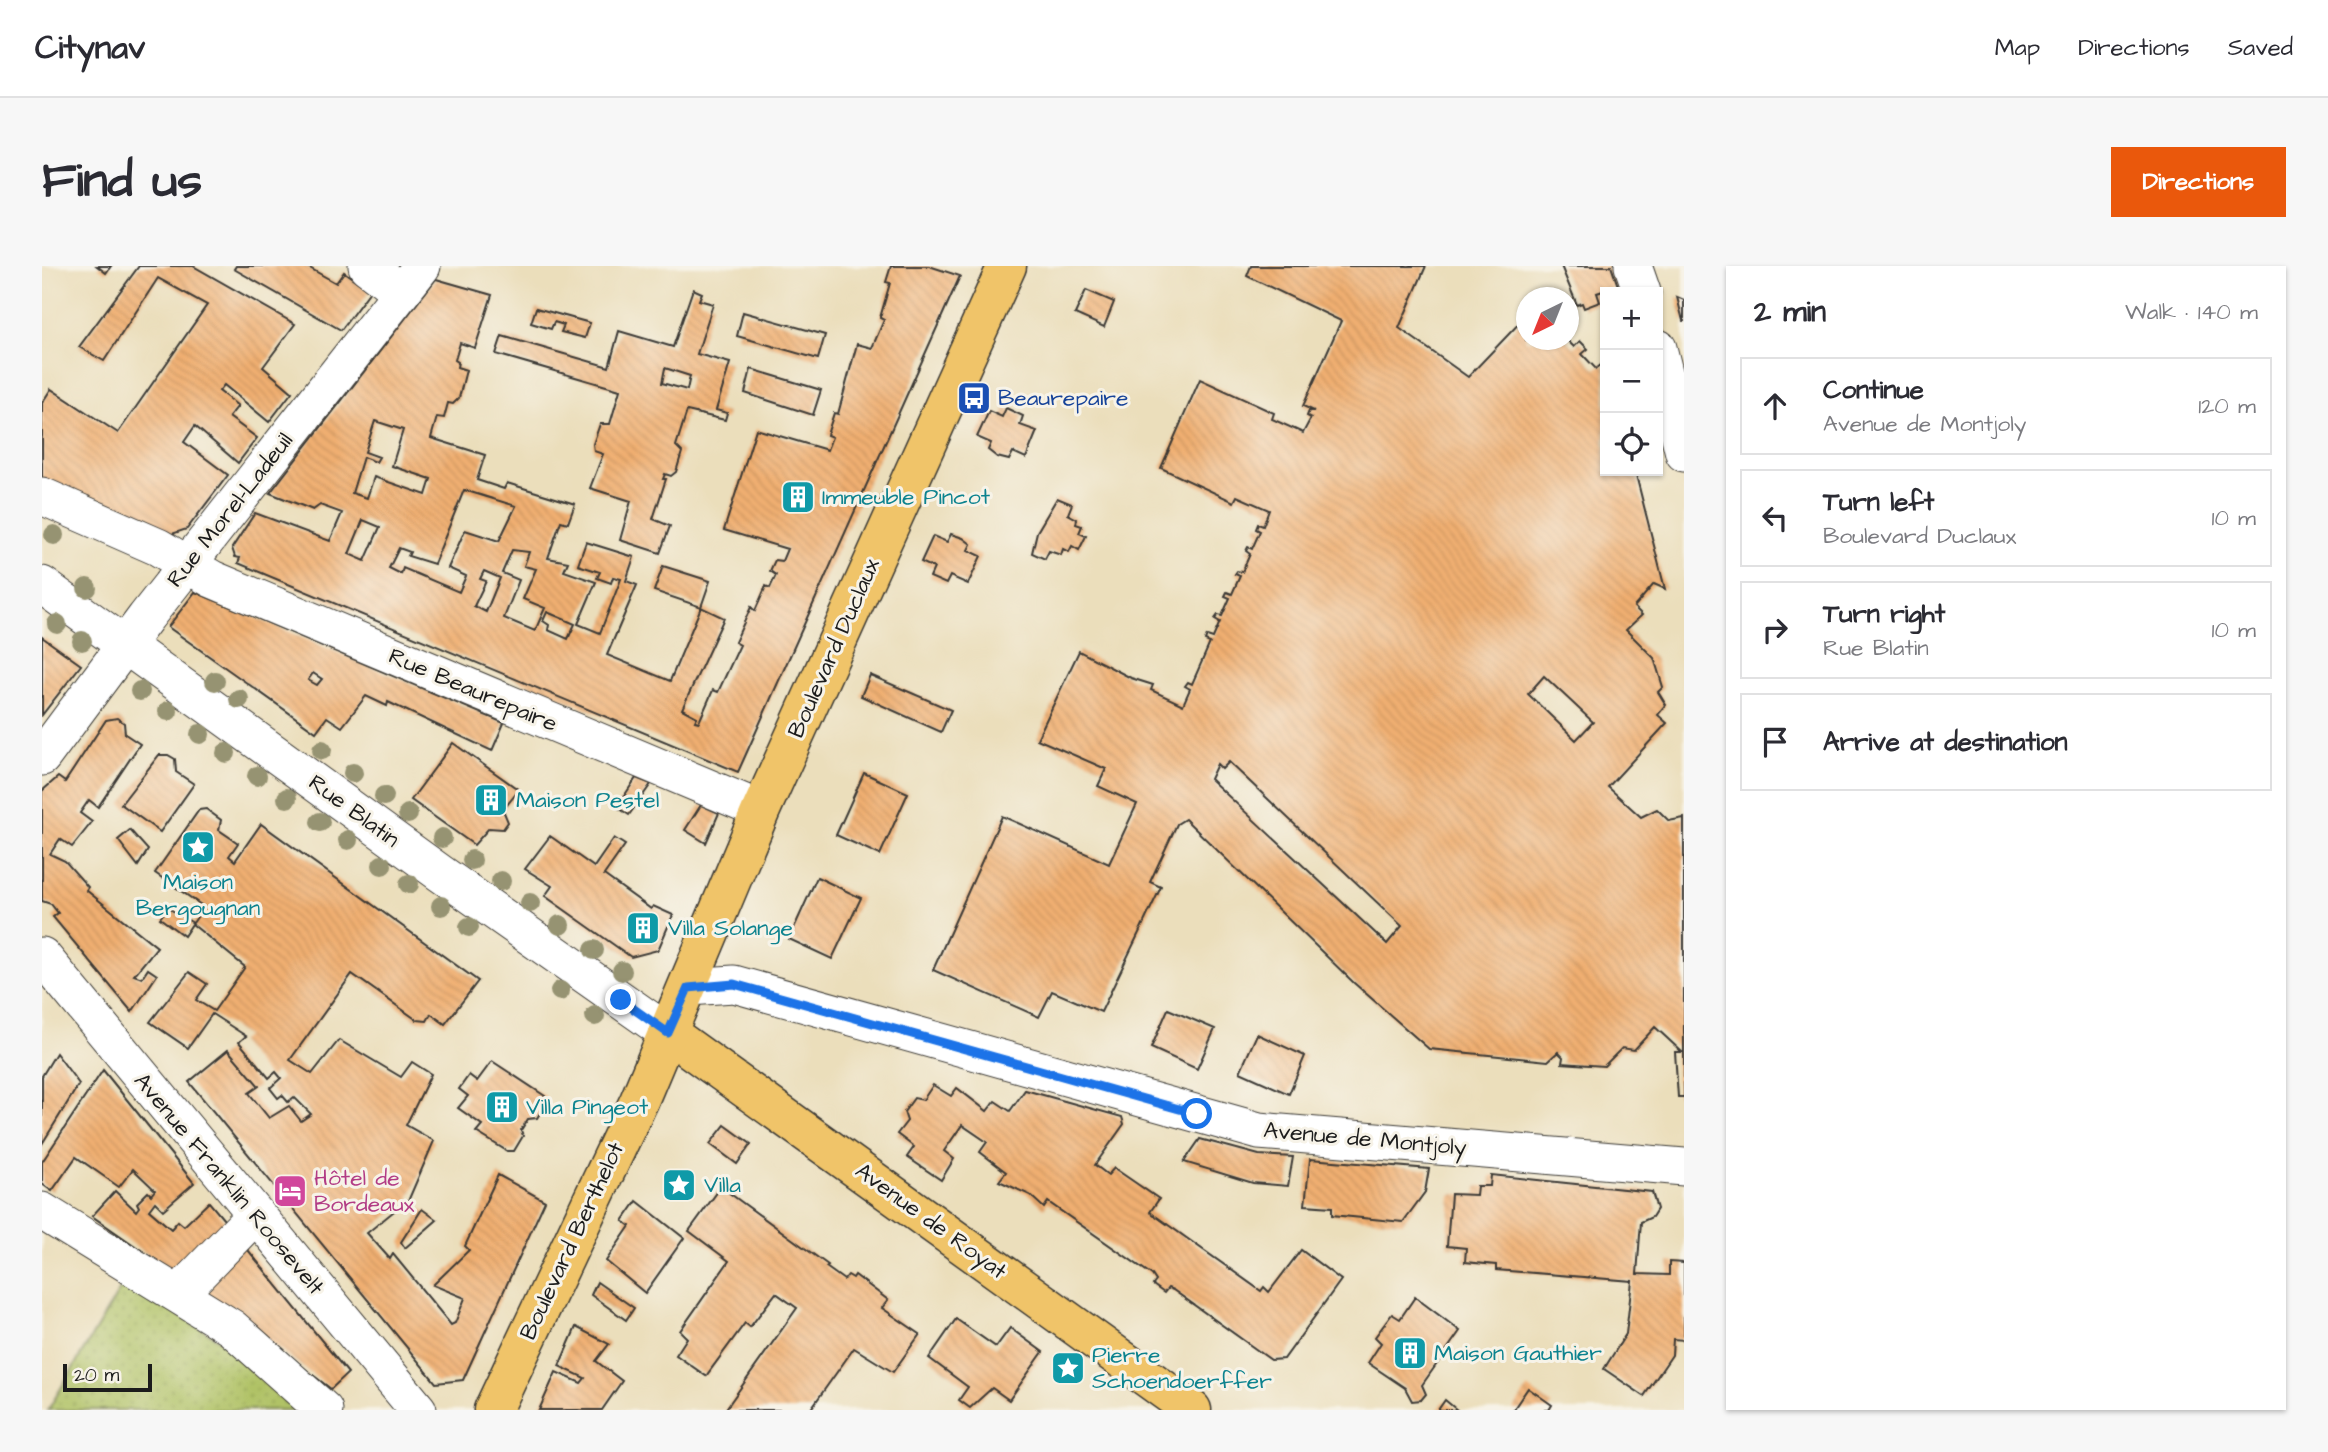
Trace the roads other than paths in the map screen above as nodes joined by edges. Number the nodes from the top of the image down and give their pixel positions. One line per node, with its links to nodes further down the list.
1 (367, 266): 4 (street)
2 (1007, 266): 13 (main road, Boulevard Duclaux)
3 (1633, 266): 5 (street)
4 (412, 279): 9 (street, Rue Morel-Ladeuil)
5 (1640, 287)
6 (1658, 350): 7 (street)
7 (1684, 453)
8 (42, 496): 9 (street)
9 (187, 564): 11 (street, Rue Morel-Ladeuil); 13 (street, Rue Beaurepaire)
10 (42, 585): 11 (street, Rue Blatin)
11 (125, 646): 12 (street, Rue Morel-Ladeuil); 16 (street, Rue Blatin)
12 (42, 757)
13 (761, 810): 15 (main road, Boulevard Duclaux)
14 (42, 956): 19 (street, Avenue Franklin Roosevelt)
15 (688, 988): 16 (main road, Boulevard Duclaux); 17 (street, Avenue de Montjoly)
16 (668, 1033): 23 (main road, Boulevard Berthelot); 24 (main road, Avenue de Royat)
17 (1684, 1167)
18 (42, 1210): 21 (street)
19 (255, 1215): 20 (street); 22 (street, Avenue Franklin Roosevelt)
20 (190, 1282)
21 (324, 1410)
22 (418, 1410)
23 (493, 1410)
24 (1192, 1410)

